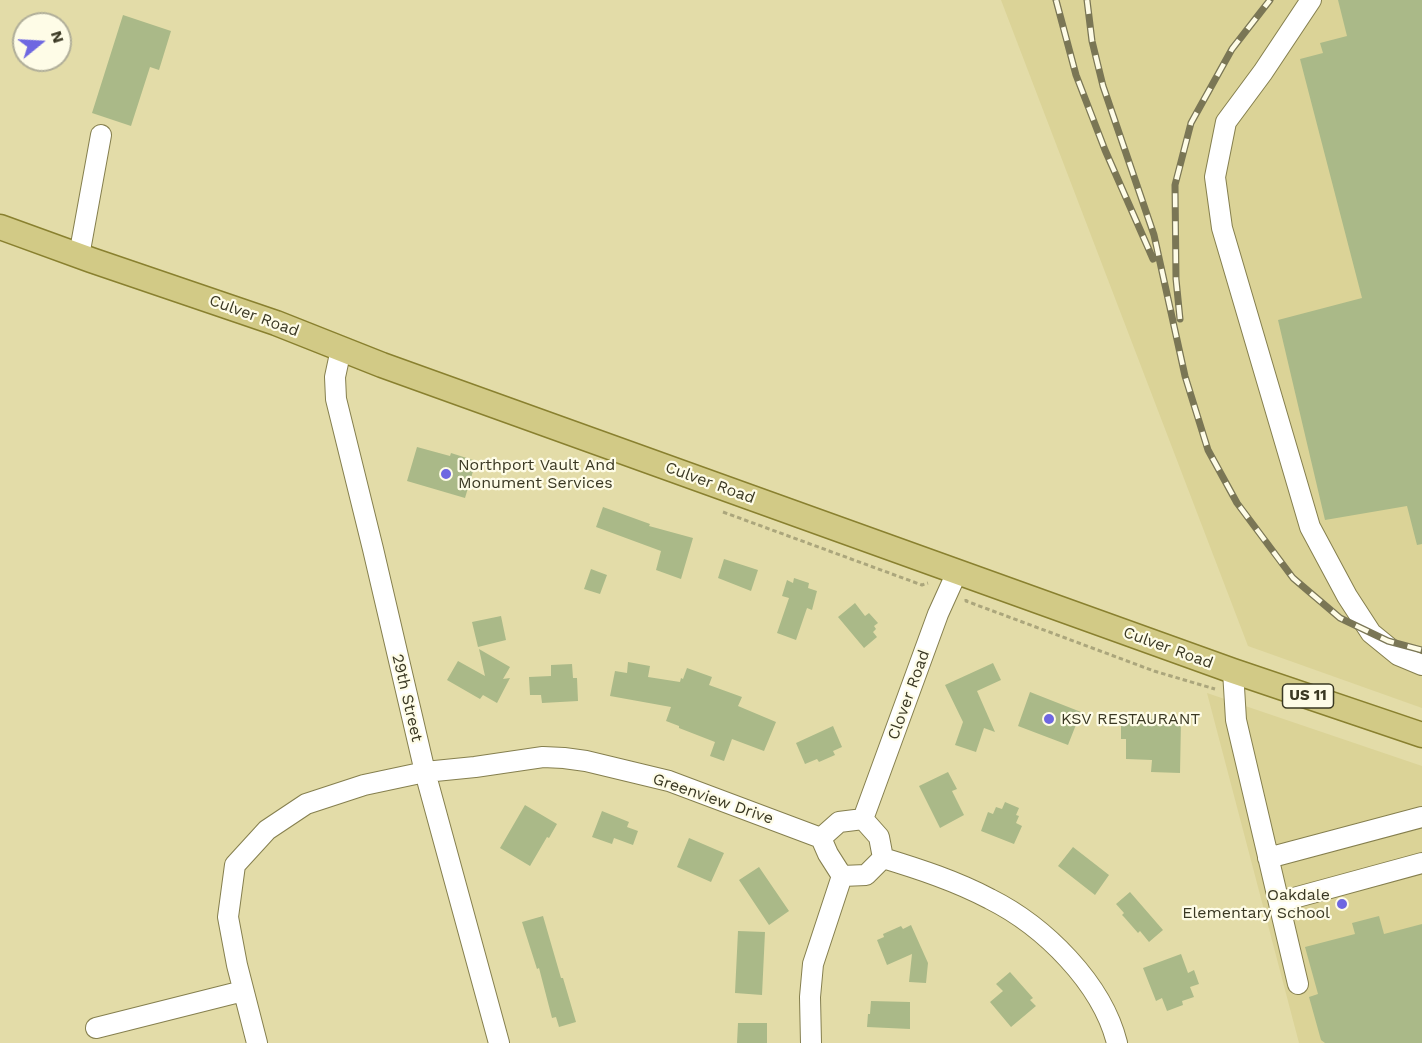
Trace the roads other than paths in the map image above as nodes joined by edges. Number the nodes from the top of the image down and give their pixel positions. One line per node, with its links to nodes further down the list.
1 (1311, 0): 7 (street)
2 (101, 135): 4 (street)
3 (0, 227): 4 (main road, Culver Road / US 11)
4 (79, 256): 5 (main road, Culver Road / US 11)
5 (341, 349): 6 (main road, Culver Road / US 11); 10 (street, 29th Street)
6 (957, 572): 8 (main road, Culver Road / US 11); 12 (street, Clover Road)
7 (1422, 665)
8 (1233, 671): 9 (main road, Culver Road / US 11); 15 (street)
9 (1422, 735)
10 (425, 772): 13 (street, Greenview Drive); 20 (street, Greenview Drive); 23 (street, 29th Street)
11 (1422, 817): 15 (street)
12 (863, 819): 13 (street); 14 (street)
13 (821, 838): 17 (street)
14 (883, 858): 17 (street); 25 (street)
15 (1268, 858): 18 (street)
16 (1422, 863): 18 (street)
17 (842, 876): 24 (street)
18 (1279, 902): 19 (street)
19 (1298, 984)
20 (243, 991): 21 (street); 22 (street, Greenview Drive)
21 (96, 1028)
22 (257, 1043)
23 (499, 1043)
24 (811, 1043)
25 (1118, 1043)

